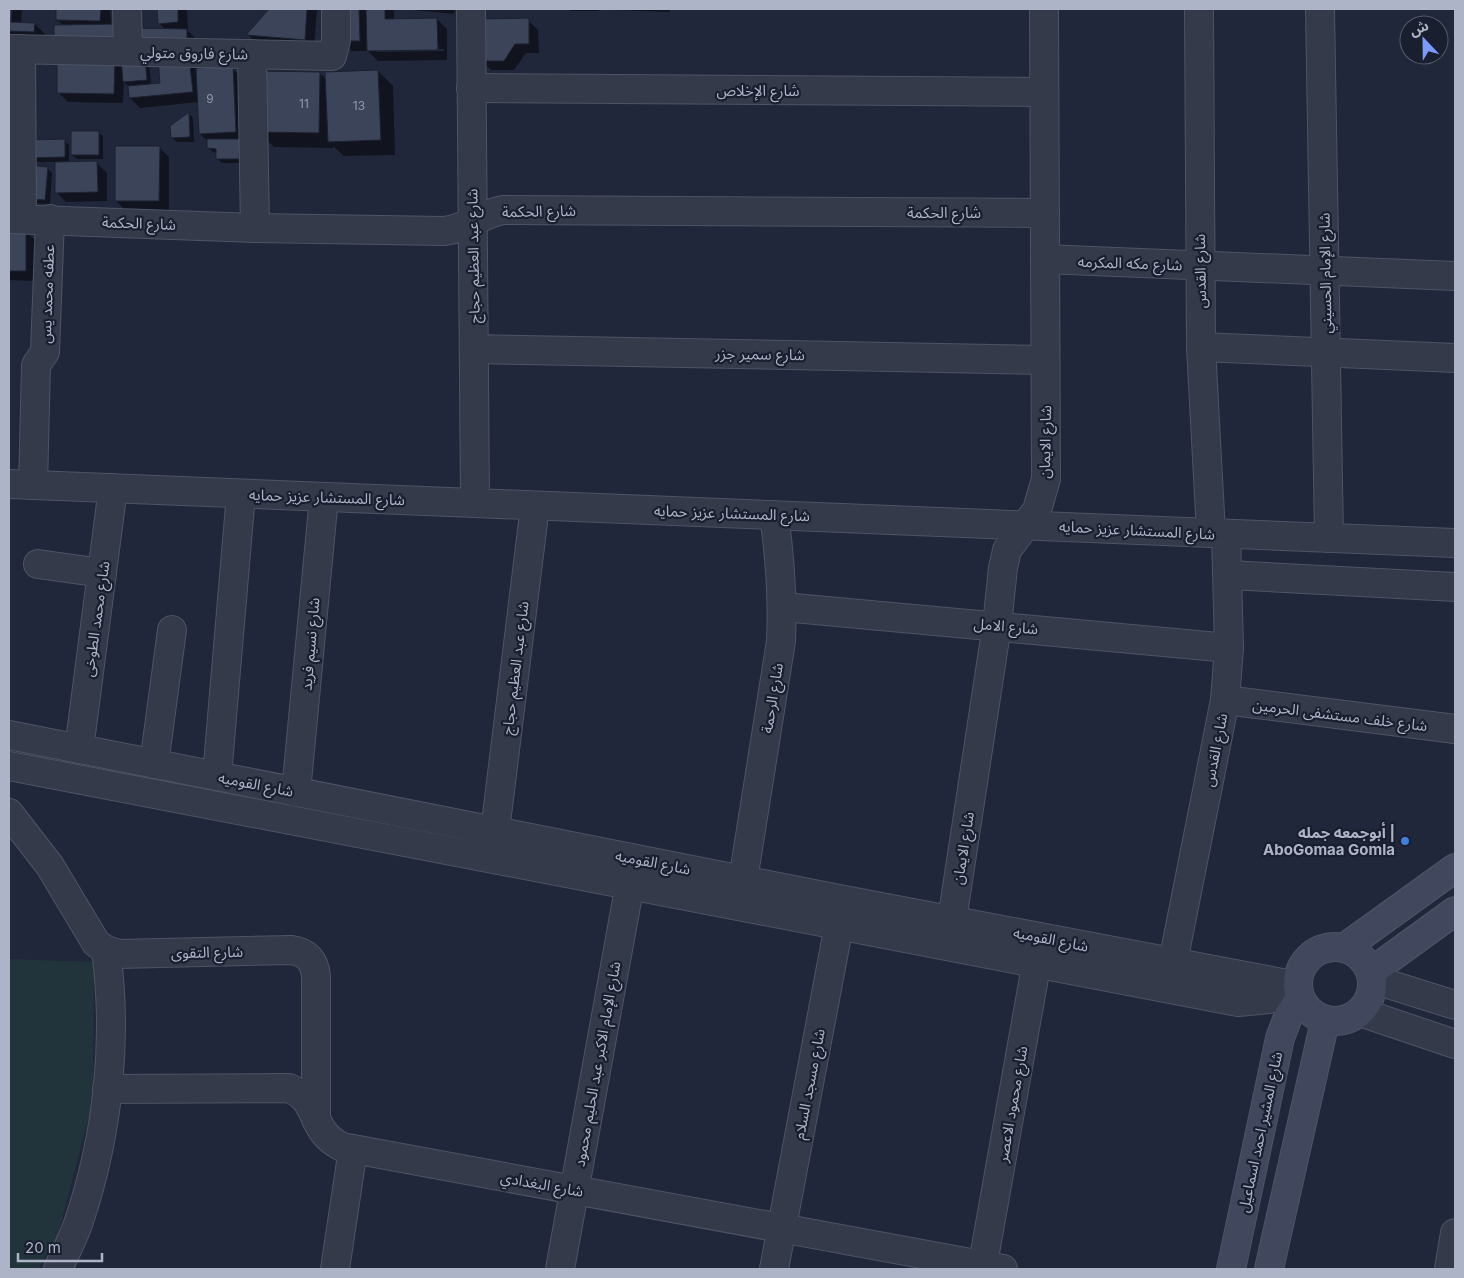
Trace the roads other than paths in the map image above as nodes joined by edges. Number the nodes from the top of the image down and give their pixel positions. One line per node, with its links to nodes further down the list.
1 (127, 9): 8 (street)
2 (336, 9): 9 (street, شارع فاروق متولي)
3 (471, 9): 10 (street, شارع عبد العظيم حجاج)
4 (1044, 9): 11 (street, شارع الايمان)
5 (1199, 9): 18 (street, شارع القدس)
6 (1320, 9): 19 (street, شارع الإمام الحسيني)
7 (15, 49): 8 (street, شارع فاروق متولي); 13 (street)
8 (128, 52): 9 (street, شارع فاروق متولي)
9 (252, 54): 16 (street)
10 (471, 88): 11 (street, شارع الإخلاص); 15 (street, شارع عبد العظيم حجاج)
11 (1044, 92): 12 (street, شارع الايمان)
12 (1045, 213): 15 (street, شارع الحكمة); 17 (street, شارع الايمان)
13 (16, 219): 14 (street, شارع الحكمة)
14 (50, 219): 16 (street, شارع الحكمة); 26 (street, عطفه محمد يس)
15 (472, 222): 16 (street, شارع الحكمة); 22 (street, شارع عبد العظيم حجاج)
16 (255, 228)
17 (1045, 260): 18 (street, شارع مكه المكرمه); 25 (street, شارع الايمان)
18 (1199, 266): 19 (street, شارع مكه المكرمه); 21 (street, شارع القدس)
19 (1324, 271): 20 (street, شارع مكه المكرمه); 23 (street, شارع الإمام الحسيني)
20 (1455, 276)
21 (1201, 347): 23 (street); 34 (street, شارع القدس)
22 (474, 349): 25 (street, شارع سمير جزر); 30 (street, شارع عبد العظيم حجاج)
23 (1326, 351): 24 (street); 35 (street, شارع الإمام الحسيني)
24 (1455, 358)
25 (1045, 360): 33 (street, شارع الايمان)
26 (21, 485): 27 (street, شارع المستشار عزيز حمايه)
27 (113, 488): 28 (street, شارع المستشار عزيز حمايه); 38 (street, شارع محمد الطوخى)
28 (241, 494): 29 (street, شارع المستشار عزيز حمايه); 51 (street)
29 (324, 497): 30 (street, شارع المستشار عزيز حمايه); 52 (street, شارع نسيم فريد)
30 (475, 503): 31 (street, شارع المستشار عزيز حمايه)
31 (535, 506): 32 (street, شارع المستشار عزيز حمايه); 54 (street, شارع عبد العظيم حجاج)
32 (774, 515): 33 (street, شارع المستشار عزيز حمايه); 41 (street, شارع الرحمة)
33 (1028, 524): 34 (street, شارع المستشار عزيز حمايه); 42 (street, شارع الايمان)
34 (1218, 534): 35 (street, شارع المستشار عزيز حمايه); 39 (street, شارع القدس)
35 (1329, 538): 36 (street, شارع المستشار عزيز حمايه)
36 (1455, 543)
37 (38, 564): 38 (street)
38 (102, 573): 48 (street, شارع محمد الطوخى)
39 (1228, 575): 40 (street); 44 (street, شارع القدس)
40 (1455, 586)
41 (783, 607): 42 (street, شارع الامل); 57 (street, شارع الرحمة)
42 (997, 625): 44 (street, شارع الامل); 61 (street, شارع الايمان)
43 (172, 630): 49 (street)
44 (1229, 648): 45 (street, شارع القدس)
45 (1225, 700): 46 (street, شارع خلف مستشفى الحرمين); 65 (street, شارع القدس)
46 (1455, 729)
47 (9, 735): 48 (street, شارع القوميه)
48 (79, 749): 49 (street, شارع القوميه)
49 (154, 764): 51 (street, شارع القوميه)
50 (9, 766): 58 (street, شارع القوميه)
51 (217, 776): 52 (street, شارع القوميه)
52 (296, 792): 54 (street, شارع القوميه)
53 (9, 813): 63 (street)
54 (495, 831): 55 (street, شارع القوميه)
55 (634, 858): 57 (street, شارع القوميه); 58 (street, شارع الإمام الاكبر عبد الحليم محمود)
56 (1455, 868): 62 (street)
57 (743, 880): 60 (street, شارع القوميه)
58 (630, 885): 60 (street, شارع القوميه); 75 (street, شارع الإمام الاكبر عبد الحليم محمود)
59 (1455, 911): 66 (street)
60 (841, 912): 61 (street, شارع القوميه); 64 (street, شارع القوميه); 76 (street, شارع مسجد السلام)
61 (952, 920): 64 (street, شارع القوميه)
62 (1344, 948): 66 (street); 67 (street)
63 (106, 950): 72 (street); 73 (street, شارع التقوى)
64 (1039, 950): 65 (street, شارع القوميه); 67 (street, شارع القوميه); 77 (street, شارع محمود الاعصر)
65 (1172, 962): 67 (street, شارع القوميه)
66 (1372, 975): 68 (street); 69 (street)
67 (1299, 992): 70 (street); 82 (street, شارع المشير احمد اسماعيل)
68 (1455, 1005)
69 (1360, 1012): 70 (street); 71 (street)
70 (1325, 1021): 83 (street)
71 (1455, 1044)
72 (107, 1089): 73 (street, شارع البغدادي); 78 (street)
73 (316, 1123): 74 (street, شارع البغدادي)
74 (354, 1149): 75 (street, شارع البغدادي); 79 (street)
75 (574, 1190): 76 (street, شارع البغدادي); 80 (street, شارع الإمام الاكبر عبد الحليم محمود)
76 (782, 1228): 77 (street, شارع البغدادي); 81 (street, شارع مسجد السلام)
77 (989, 1268)
78 (58, 1269)
79 (335, 1269)
80 (560, 1269)
81 (774, 1269)
82 (1230, 1269)
83 (1269, 1269)

